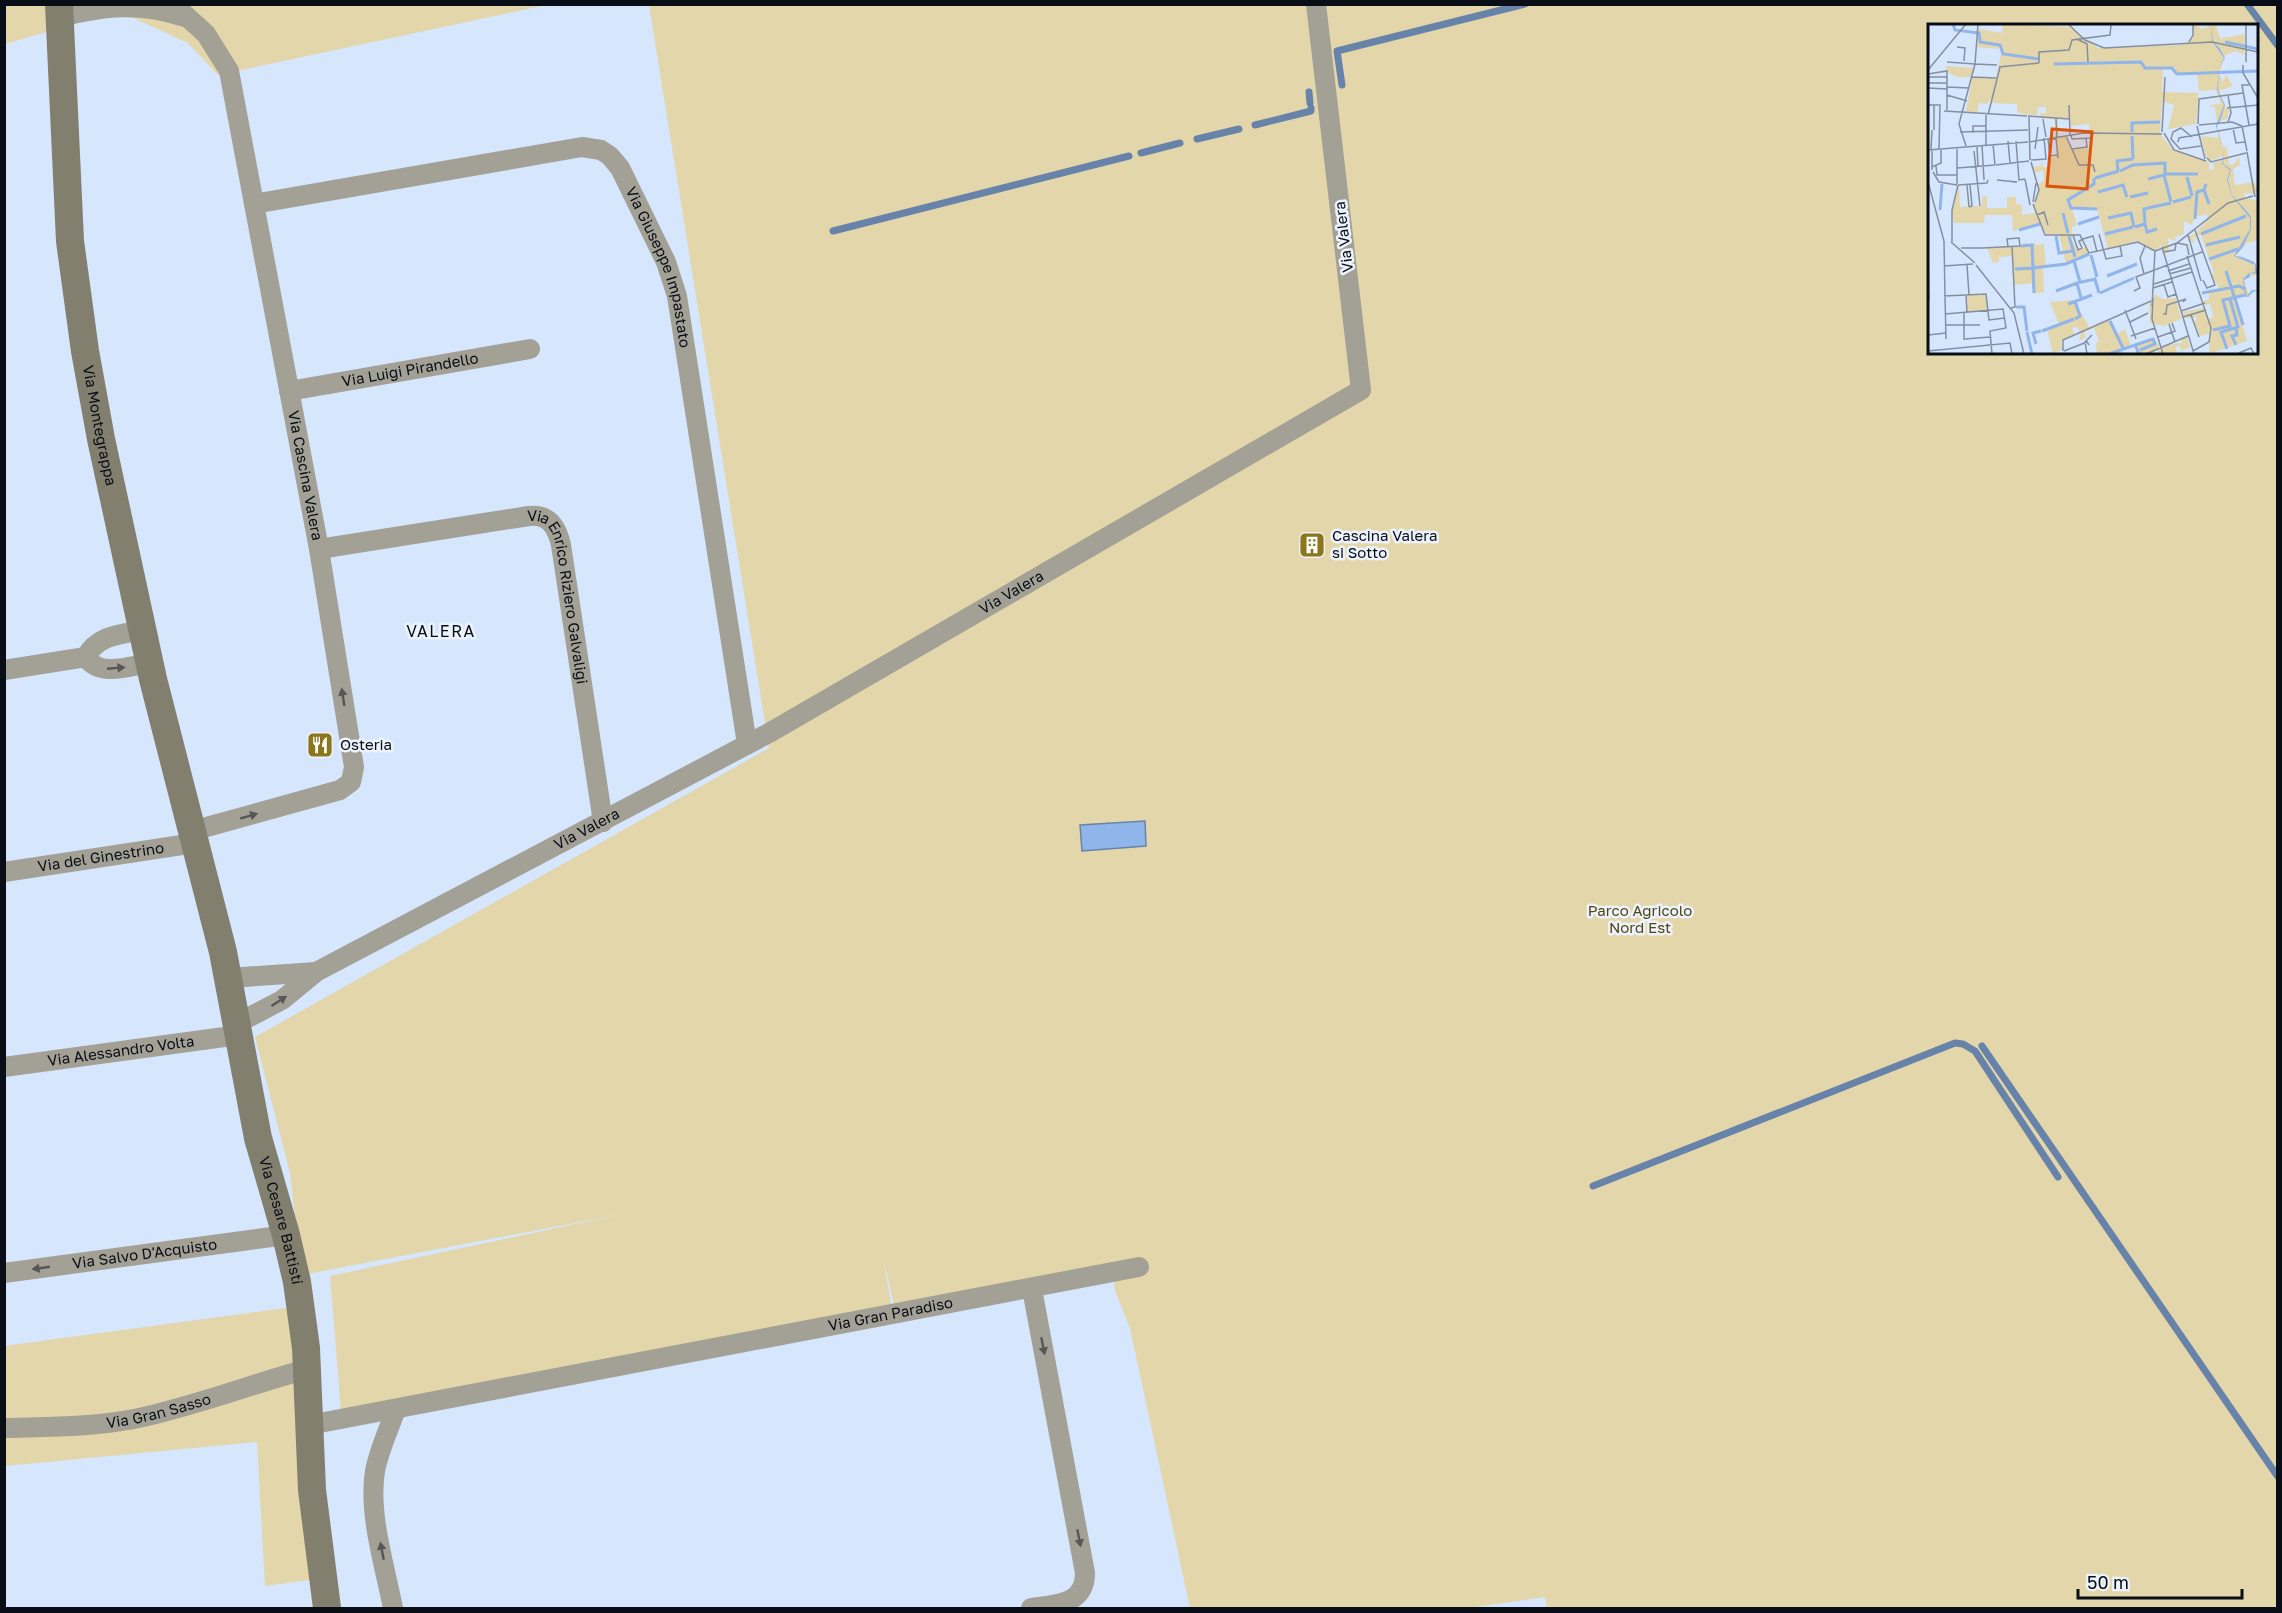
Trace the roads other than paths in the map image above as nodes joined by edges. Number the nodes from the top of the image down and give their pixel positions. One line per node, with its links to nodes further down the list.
1 (173, 4): 4 (street, Via Cascina Valera)
2 (1316, 4): 13 (street, Via Valera)
3 (59, 11): 4 (street); 9 (street, Via Montegrappa)
4 (190, 19): 5 (street, Via Cascina Valera)
5 (254, 204): 7 (street, Via Cascina Valera); 13 (street, Via Giuseppe Impastato)
6 (530, 349): 7 (street, Via Luigi Pirandello)
7 (289, 391): 8 (street, Via Cascina Valera)
8 (319, 549): 14 (street, Via Enrico Riziero Galvaligi); 15 (street, Via Cascina Valera, one-way to 8)
9 (143, 630): 10 (street); 11 (street, Via Montegrappa)
10 (86, 657): 11 (street, one-way to 11); 12 (street)
11 (150, 663): 15 (street, Via Montegrappa)
12 (4, 670)
13 (747, 744): 14 (street, Via Valera)
14 (603, 822): 17 (street, Via Valera)
15 (194, 838): 16 (street, Via del Ginestrino); 18 (street, Via Cesare Battisti)
16 (4, 872)
17 (316, 972): 18 (street, Via Valera); 19 (street, Via Valera, one-way to 17)
18 (229, 978): 19 (street, Via Cesare Battisti)
19 (239, 1029): 20 (street, Via Alessandro Volta); 21 (street, Via Cesare Battisti)
20 (4, 1067)
21 (286, 1235): 23 (street, Via Salvo D'Acquisto, one-way to 23); 25 (street, Via Cesare Battisti)
22 (1139, 1267): 24 (street, Via Gran Paradiso)
23 (4, 1273)
24 (1032, 1289): 26 (street, Via Gran Paradiso); 31 (street, one-way to 31)
25 (307, 1369): 27 (street, Via Cesare Battisti); 28 (street, Via Gran Sasso)
26 (396, 1409): 27 (street, Via Gran Paradiso); 30 (street, one-way to 26)
27 (309, 1425): 29 (street, Via Cesare Battisti)
28 (4, 1428)
29 (327, 1608)
30 (393, 1608)
31 (1031, 1608)

